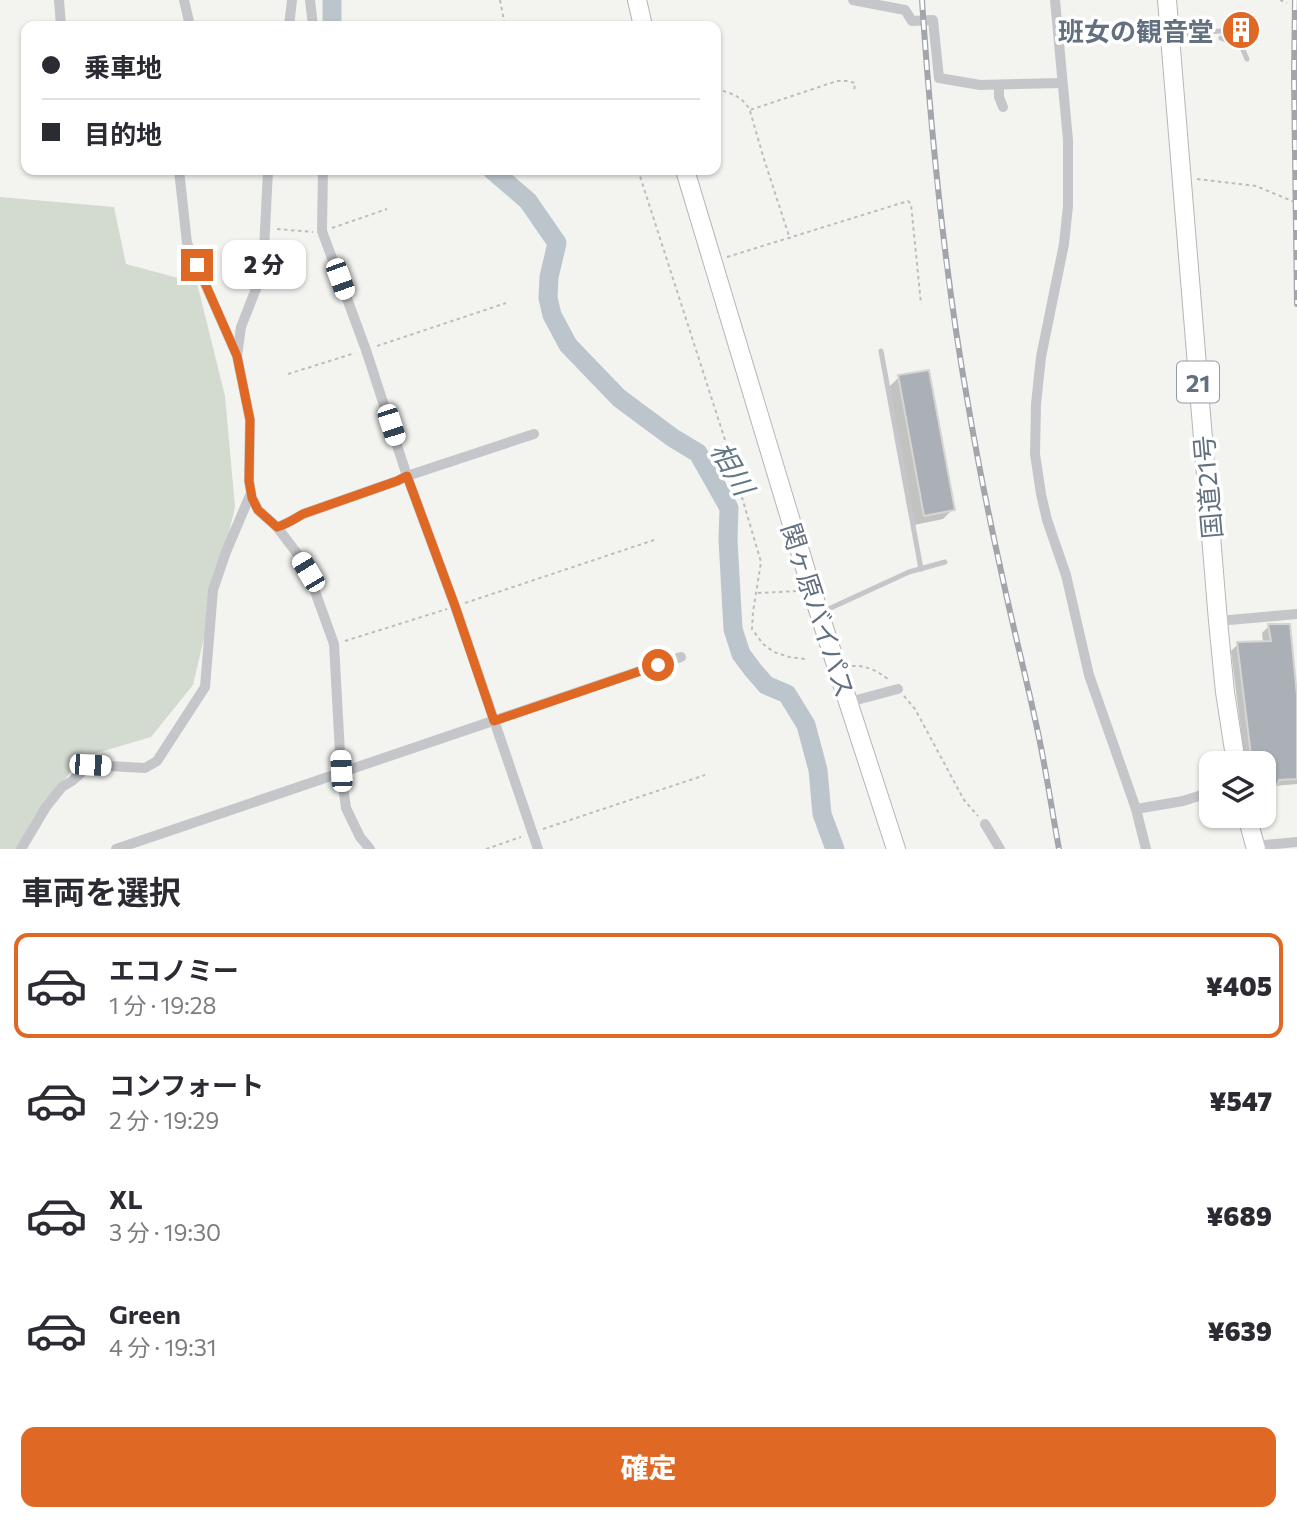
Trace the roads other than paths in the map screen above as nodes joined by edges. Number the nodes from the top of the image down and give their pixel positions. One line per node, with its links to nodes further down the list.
1 (59, 0): 9 (street)
2 (184, 0): 10 (street)
3 (292, 0): 11 (street)
4 (310, 0): 12 (street)
5 (637, 0): 13 (highway)
6 (853, 0): 21 (street)
7 (1055, 0): 20 (street)
8 (1167, 0): 16 (highway, 国道21号 / 21)
9 (61, 21)
10 (189, 21)
11 (290, 21)
12 (312, 21)
13 (642, 21)
14 (1221, 30): 15 (lane); 16 (lane); 17 (lane)
15 (1232, 30)
16 (1170, 35): 37 (highway, 国道21号 / 21)
17 (1222, 38): 18 (lane); 19 (lane)
18 (1222, 49)
19 (1247, 59)
20 (1062, 83): 21 (street); 45 (street)
21 (999, 85): 22 (street)
22 (1003, 107)
23 (180, 175): 28 (street)
24 (268, 175): 28 (street)
25 (323, 175): 30 (street)
26 (687, 175): 35 (highway, 関ヶ原バイパス)
27 (881, 351): 34 (lane)
28 (237, 356): 31 (street)
29 (534, 434): 30 (street)
30 (407, 476): 32 (street); 41 (street)
31 (251, 493): 32 (street); 50 (street)
32 (277, 527): 43 (street)
33 (945, 562): 34 (lane)
34 (921, 569): 35 (lane)
35 (819, 613): 40 (highway, 関ヶ原バイパス)
36 (1297, 614): 37 (street)
37 (1217, 621): 42 (highway, 国道21号 / 21)
38 (681, 657): 41 (street)
39 (898, 690): 40 (street)
40 (849, 702): 54 (highway, 関ヶ原バイパス)
41 (494, 721): 43 (street); 53 (street)
42 (1234, 751)
43 (341, 771): 51 (street); 52 (street)
44 (1199, 796): 45 (street)
45 (1136, 809): 56 (street)
46 (985, 824): 55 (street)
47 (1250, 828): 49 (highway)
48 (1297, 842): 49 (street)
49 (1256, 848)
50 (21, 849)
51 (116, 849)
52 (370, 849)
53 (538, 849)
54 (896, 849)
55 (1000, 849)
56 (1146, 849)

